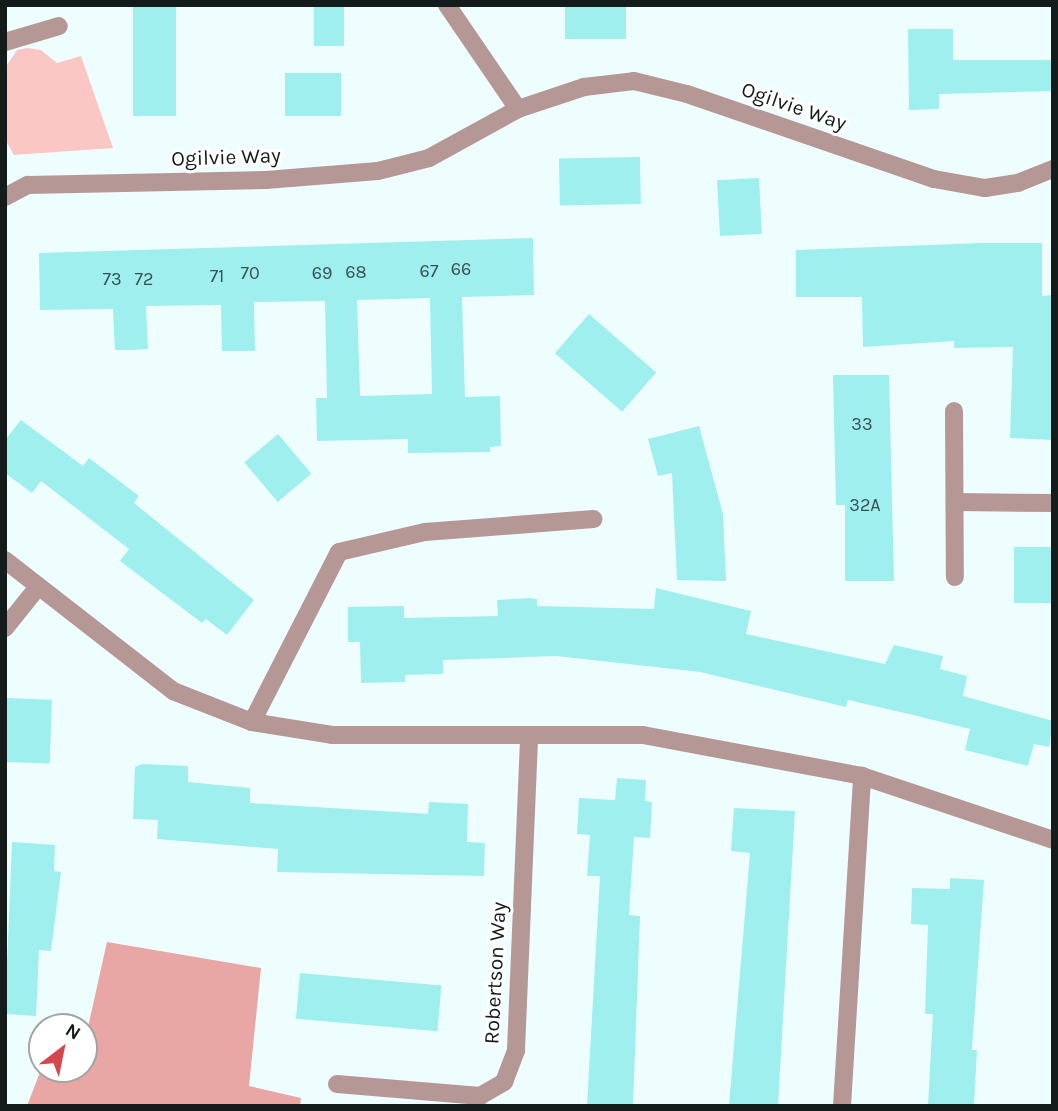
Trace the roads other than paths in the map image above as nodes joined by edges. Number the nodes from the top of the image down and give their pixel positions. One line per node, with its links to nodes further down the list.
1 (447, 5): 4 (street)
2 (59, 26): 3 (street)
3 (5, 42)
4 (518, 109): 5 (street, Ogilvie Way); 6 (street, Ogilvie Way)
5 (1053, 169)
6 (6, 194)
7 (954, 411): 8 (street)
8 (955, 502): 9 (street); 12 (street)
9 (1053, 503)
10 (593, 519): 15 (street)
11 (5, 560): 13 (street)
12 (955, 577)
13 (38, 587): 14 (street); 15 (street)
14 (5, 628)
15 (252, 722): 16 (street)
16 (529, 736): 17 (street); 19 (street, Robertson Way)
17 (862, 776): 18 (street); 20 (street)
18 (1053, 840)
19 (337, 1084)
20 (842, 1106)

